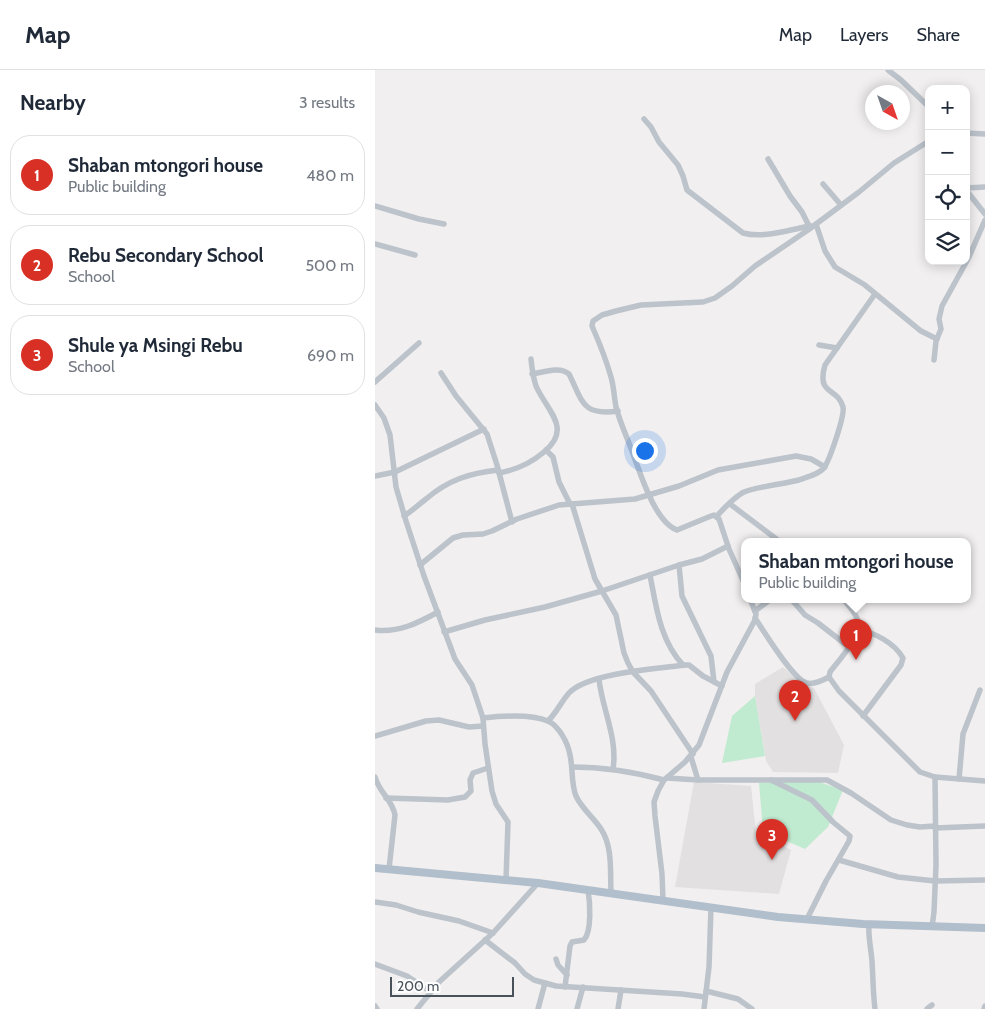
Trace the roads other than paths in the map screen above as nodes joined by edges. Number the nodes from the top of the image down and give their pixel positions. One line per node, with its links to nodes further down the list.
1 (888, 70): 2 (street)
2 (925, 103)
3 (644, 119): 17 (street)
4 (970, 133): 5 (street)
5 (985, 134)
6 (925, 144): 12 (street)
7 (768, 158): 17 (street)
8 (823, 184): 12 (street)
9 (985, 187): 10 (street)
10 (970, 189)
11 (970, 194): 14 (street)
12 (841, 205): 17 (street)
13 (375, 206): 16 (street)
14 (985, 214)
15 (985, 220): 21 (street)
16 (444, 224)
17 (813, 225): 20 (street); 31 (street)
18 (375, 244): 19 (street)
19 (415, 255)
20 (875, 294): 21 (street); 24 (street)
21 (937, 339): 26 (street)
22 (419, 343): 29 (street)
23 (819, 345): 24 (street)
24 (837, 348): 34 (street)
25 (531, 359): 28 (street)
26 (934, 360)
27 (441, 373): 32 (street)
28 (532, 374): 31 (street); 33 (street)
29 (375, 382)
30 (375, 405): 35 (street)
31 (618, 411): 38 (street)
32 (484, 430): 35 (street); 36 (street)
33 (546, 450): 36 (street); 39 (street)
34 (825, 467): 38 (street); 40 (street)
35 (395, 472): 37 (street); 41 (street)
36 (499, 472): 41 (street); 43 (street)
37 (375, 476)
38 (649, 495): 39 (street); 42 (street)
39 (571, 504): 43 (street); 50 (street)
40 (730, 504): 42 (street); 44 (street)
41 (404, 516): 46 (street)
42 (717, 516): 45 (street)
43 (512, 522): 46 (street)
44 (775, 538)
45 (728, 546): 47 (street); 49 (street)
46 (420, 565): 55 (street)
47 (679, 565): 48 (street); 65 (street)
48 (650, 575): 50 (street); 61 (street)
49 (741, 576)
50 (602, 590): 59 (street); 62 (street)
51 (751, 603): 56 (street)
52 (767, 603): 56 (street)
53 (794, 603): 60 (street)
54 (846, 603): 57 (street)
55 (438, 612): 58 (street); 59 (street)
56 (755, 614): 63 (street); 66 (street)
57 (858, 628): 60 (street); 68 (street)
58 (375, 630)
59 (444, 632): 69 (street)
60 (849, 646): 63 (street)
61 (683, 665): 62 (street); 65 (street)
62 (633, 672): 64 (street); 73 (street)
63 (829, 677): 68 (street)
64 (599, 679): 70 (street); 76 (street)
65 (714, 682): 66 (street)
66 (722, 686): 73 (street)
67 (980, 690): 80 (street)
68 (863, 716): 78 (street)
69 (483, 718): 70 (street); 71 (street)
70 (548, 721): 74 (street)
71 (483, 726): 72 (street); 75 (street)
72 (375, 736)
73 (692, 755): 79 (street); 81 (street)
74 (572, 767): 76 (street); 96 (street)
75 (488, 768): 85 (street); 91 (street)
76 (613, 769): 79 (street)
77 (375, 777): 84 (street)
78 (935, 777): 80 (street); 87 (street)
79 (665, 779): 81 (street); 97 (street)
80 (959, 779): 83 (street)
81 (698, 780): 82 (street)
82 (771, 780): 87 (street); 88 (street)
83 (985, 781)
84 (378, 793): 85 (street)
85 (387, 798): 90 (street)
86 (985, 826): 87 (street)
87 (935, 827): 93 (street)
88 (839, 860): 93 (street); 100 (street)
89 (375, 868): 90 (main road)
90 (389, 869): 91 (main road)
91 (506, 880): 94 (main road)
92 (985, 880): 93 (street)
93 (935, 881): 102 (street)
94 (538, 883): 95 (main road); 104 (street)
95 (588, 890): 96 (main road); 108 (street)
96 (611, 892): 97 (main road)
97 (663, 900): 99 (main road)
98 (375, 902): 104 (street)
99 (711, 907): 100 (main road); 114 (street)
100 (807, 919): 101 (main road)
101 (869, 925): 102 (main road); 123 (street)
102 (932, 927): 103 (main road)
103 (985, 928)
104 (493, 932): 105 (street)
105 (485, 940): 109 (street); 113 (street)
106 (556, 959): 108 (street)
107 (375, 964): 113 (street)
108 (567, 975): 110 (street)
109 (545, 983): 110 (street); 118 (street)
110 (565, 986): 111 (street)
111 (583, 987): 112 (street); 119 (street)
112 (621, 990): 114 (street); 120 (street)
113 (431, 992): 117 (street)
114 (705, 994): 121 (street); 122 (street)
115 (375, 1006): 116 (street)
116 (377, 1009)
117 (417, 1009)
118 (538, 1009)
119 (577, 1009)
120 (619, 1009)
121 (704, 1009)
122 (752, 1009)
123 (875, 1009)

